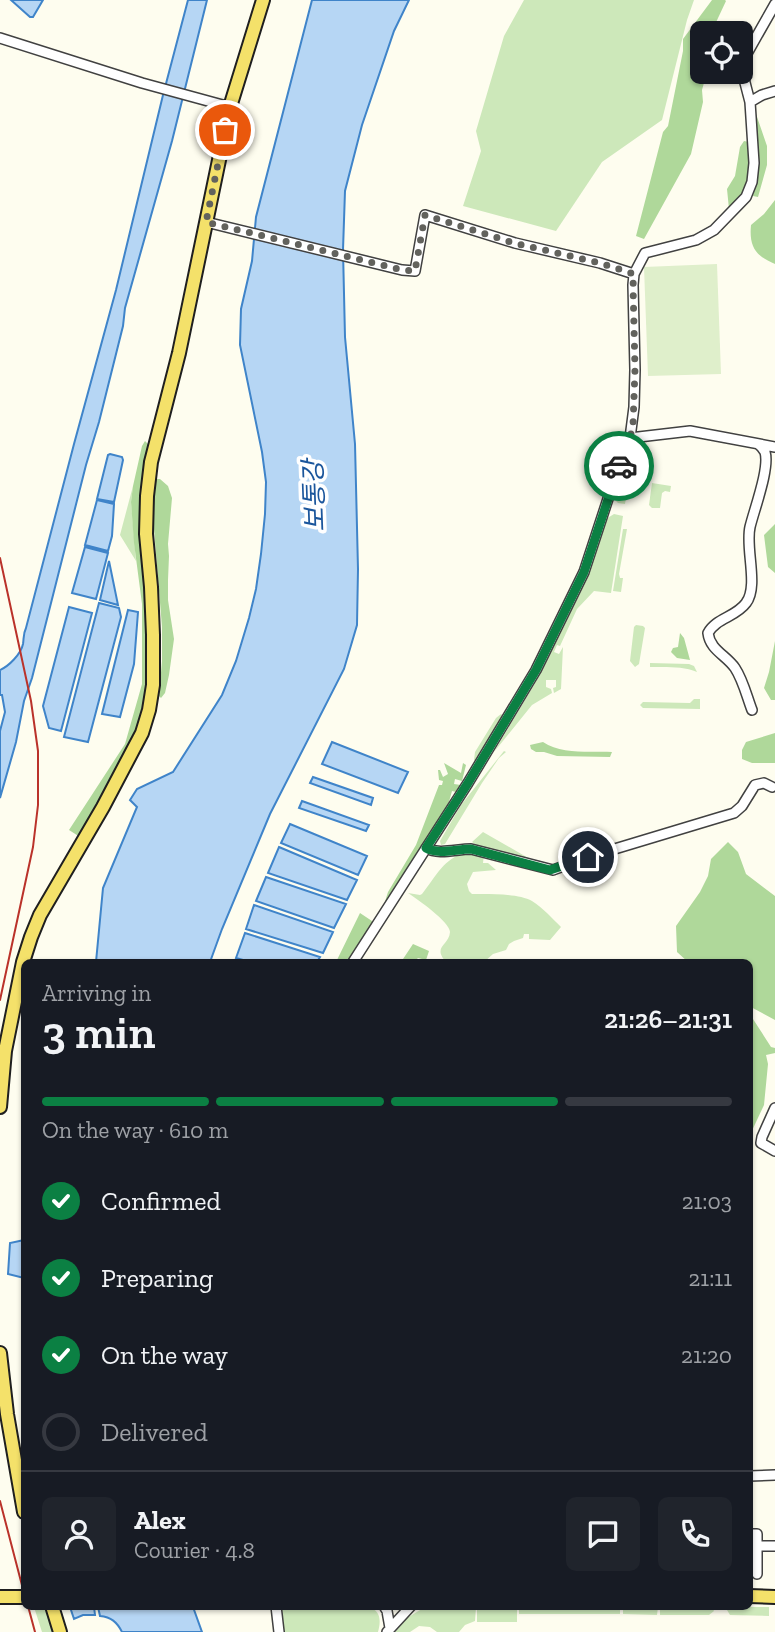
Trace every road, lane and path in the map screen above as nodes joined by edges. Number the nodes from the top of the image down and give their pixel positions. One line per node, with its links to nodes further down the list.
1 (263, 0): 6 (main road)
2 (775, 4): 5 (street)
3 (0, 38): 6 (street)
4 (775, 91): 5 (street)
5 (750, 102): 8 (street)
6 (230, 107): 7 (main road)
7 (212, 223): 8 (street); 15 (main road)
8 (634, 274): 9 (street)
9 (630, 438): 10 (street); 14 (street)
10 (758, 444): 11 (street); 12 (street)
11 (775, 447)
12 (752, 710)
13 (772, 787): 14 (street)
14 (426, 848): 16 (street)
15 (24, 959)
16 (355, 959)
17 (21, 972): 18 (main road)
18 (0, 1107)
19 (775, 1108): 21 (street)
20 (753, 1143): 21 (street)
21 (761, 1143): 22 (street)
22 (775, 1151)
23 (0, 1353): 26 (main road)
24 (775, 1475): 25 (street)
25 (753, 1476)
26 (21, 1495)
27 (753, 1534): 28 (street)
28 (757, 1546): 29 (street); 30 (street)
29 (775, 1546)
30 (757, 1574)
31 (753, 1596): 34 (main road)
32 (0, 1597): 33 (main road)
33 (21, 1597)
34 (775, 1597)
35 (53, 1610): 40 (main road)
36 (276, 1610): 41 (street)
37 (386, 1610): 39 (street)
38 (407, 1610): 39 (street)
39 (388, 1630)
40 (60, 1632)
41 (279, 1632)

